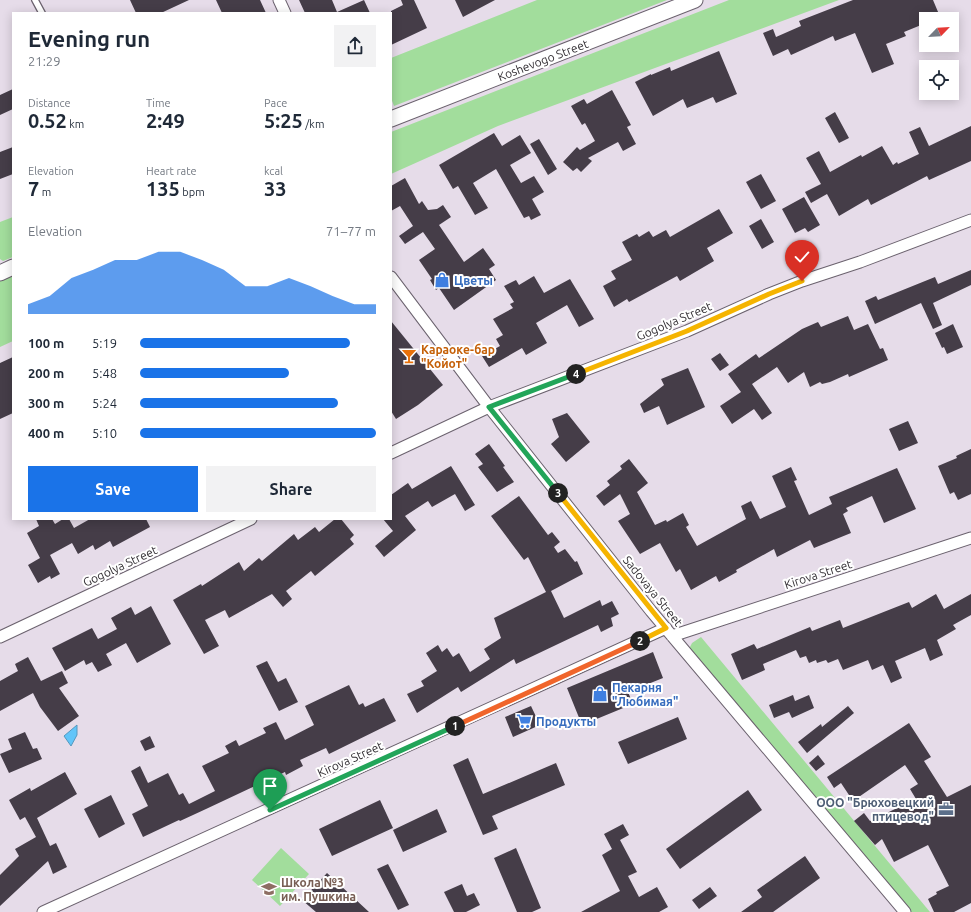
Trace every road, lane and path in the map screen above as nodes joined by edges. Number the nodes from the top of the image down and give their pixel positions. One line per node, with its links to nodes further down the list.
1 (35, 0): 4 (lane)
2 (279, 0): 5 (street)
3 (695, 0): 6 (street, Koshevogo Street)
4 (41, 12)
5 (285, 12)
6 (392, 119)
7 (971, 220): 11 (street, Gogolya Street)
8 (12, 268): 9 (street)
9 (0, 272)
10 (392, 278): 11 (street, Sadovaya Street)
11 (489, 407): 12 (street, Gogolya Street); 15 (street, Sadovaya Street)
12 (392, 453)
13 (249, 520): 16 (street, Gogolya Street)
14 (971, 538): 15 (street, Kirova Street)
15 (669, 632): 17 (street, Kirova Street); 18 (street, Sadovaya Street)
16 (0, 637)
17 (43, 912)
18 (905, 912)

